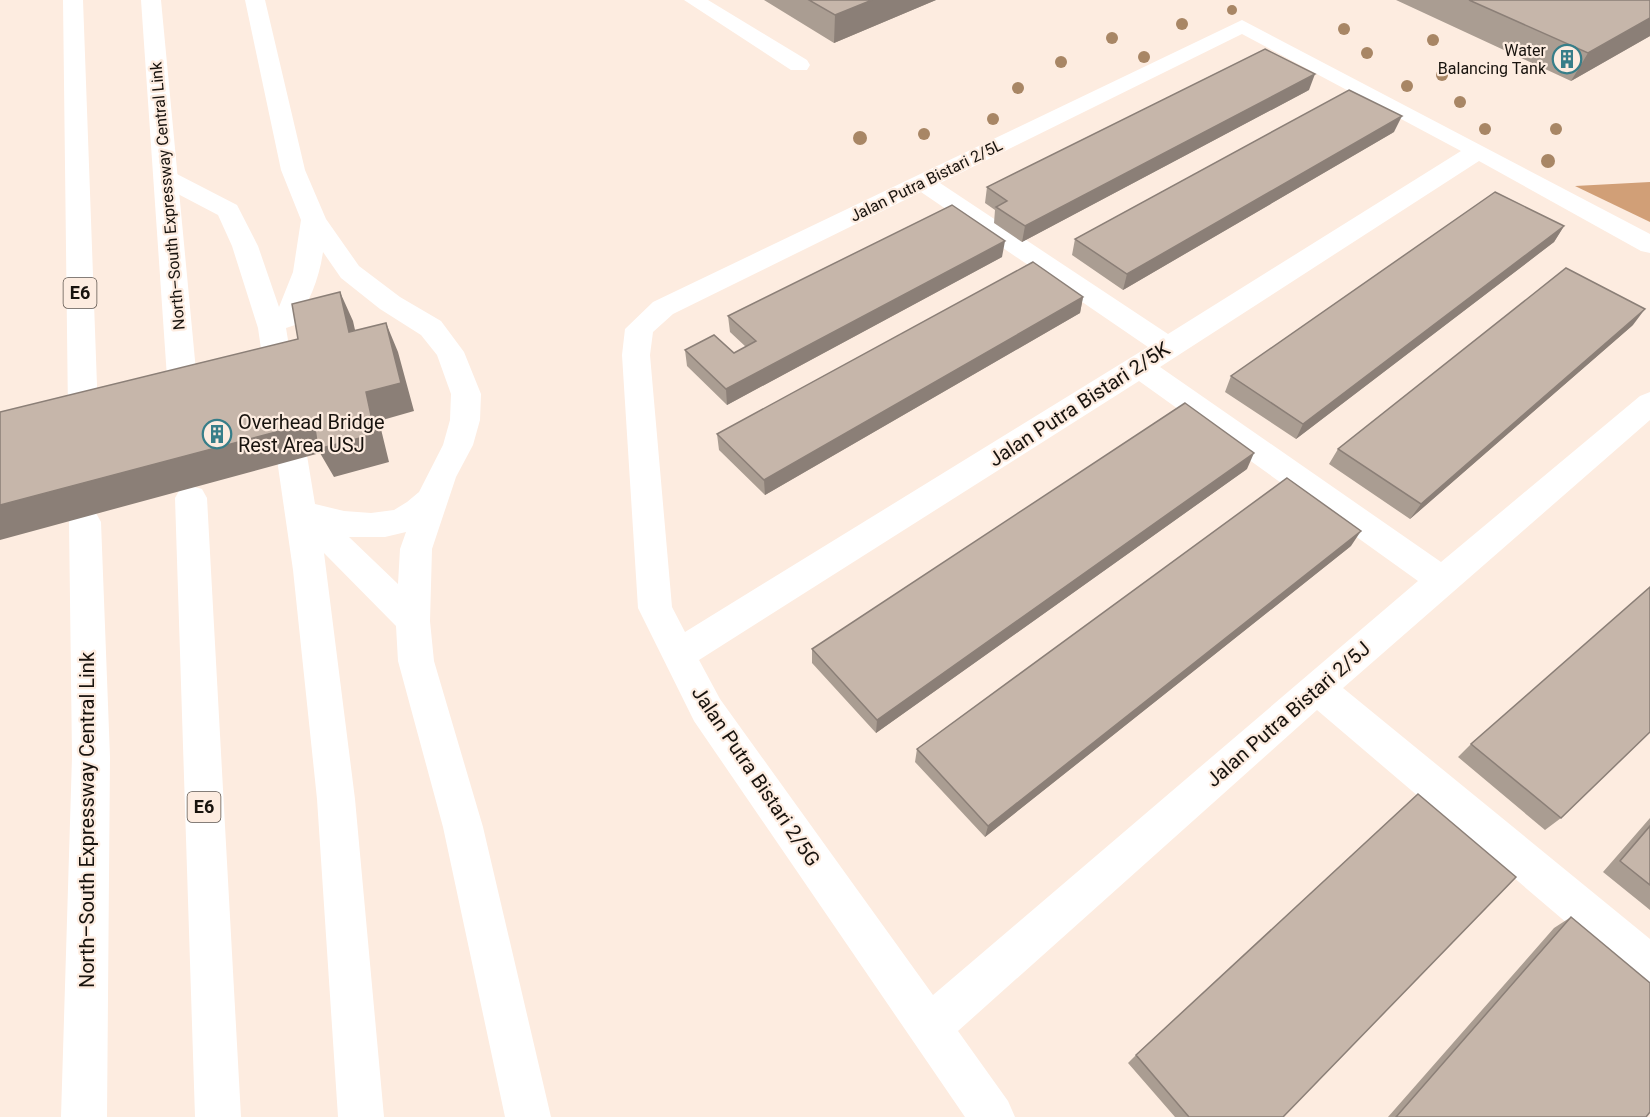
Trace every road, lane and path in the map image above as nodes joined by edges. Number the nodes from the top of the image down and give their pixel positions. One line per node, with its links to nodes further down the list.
1 (73, 0): 18 (main road, E6)
2 (151, 0): 7 (main road, North–South Expressway Central Link)
3 (255, 0): 9 (main road)
4 (694, 0): 5 (main road)
5 (799, 65)
6 (1478, 151): 8 (main road, Jalan Putra Bistari 2/5L); 10 (main road); 13 (main road, Jalan Putra Bistari 2/5K)
7 (165, 178): 12 (main road); 16 (main road, North–South Expressway Central Link)
8 (922, 182): 13 (main road); 14 (main road, Jalan Putra Bistari 2/5L)
9 (314, 220): 11 (main road); 12 (main road)
10 (1650, 245)
11 (390, 303): 12 (main road); 20 (main road)
12 (278, 323): 21 (main road)
13 (1168, 347): 15 (main road, Jalan Putra Bistari 2/5K)
14 (636, 355): 25 (main road, Jalan Putra Bistari 2/5G)
15 (1140, 368): 23 (main road); 25 (main road, Jalan Putra Bistari 2/5K)
16 (183, 392)
17 (1650, 403): 23 (main road, Jalan Putra Bistari 2/5J)
18 (83, 413)
19 (191, 498): 30 (main road, E6)
20 (432, 499): 21 (main road); 24 (main road)
21 (302, 511): 24 (main road); 31 (main road)
22 (85, 522): 29 (main road, North–South Expressway Central Link)
23 (1444, 582): 26 (main road, Jalan Putra Bistari 2/5J)
24 (413, 621): 32 (main road)
25 (679, 654): 28 (main road, Jalan Putra Bistari 2/5G)
26 (1317, 688): 27 (main road); 28 (main road, Jalan Putra Bistari 2/5J)
27 (1650, 966)
28 (929, 1027): 33 (main road, Jalan Putra Bistari 2/5G)
29 (84, 1117)
30 (218, 1117)
31 (361, 1117)
32 (528, 1117)
33 (992, 1117)

